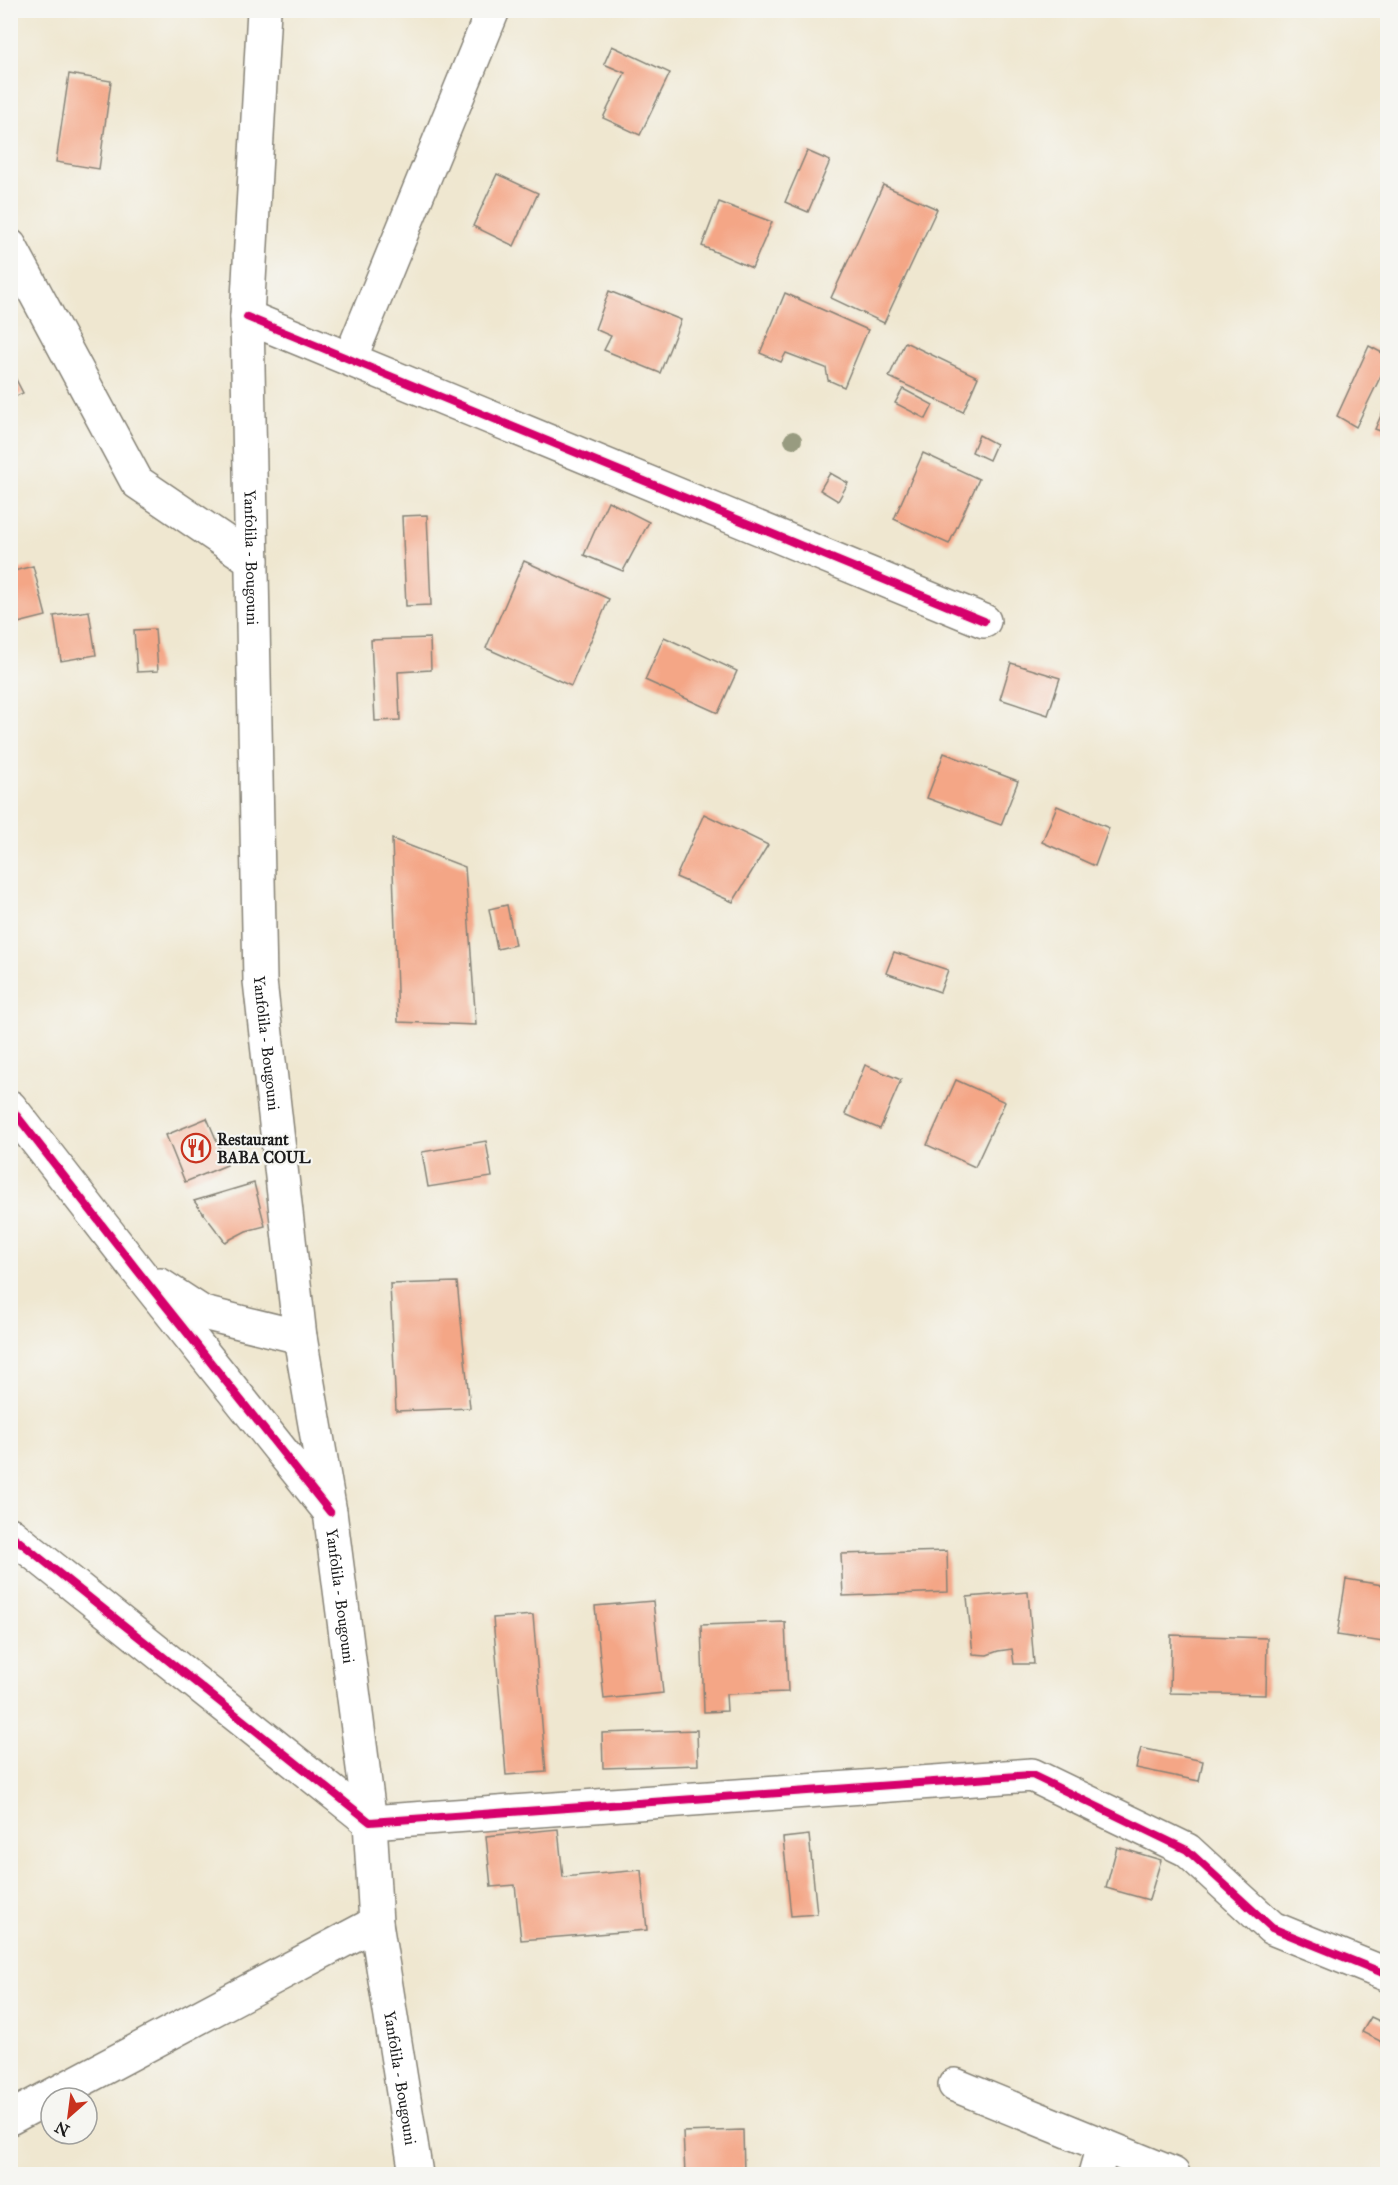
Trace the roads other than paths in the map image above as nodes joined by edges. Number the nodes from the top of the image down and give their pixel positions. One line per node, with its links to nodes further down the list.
1 (264, 10): 4 (street, Yanfolila - Bougouni)
2 (494, 10): 5 (street)
3 (10, 246): 6 (street)
4 (247, 317): 5 (street); 6 (street, Yanfolila - Bougouni)
5 (350, 359): 7 (street)
6 (252, 560): 10 (street, Yanfolila - Bougouni)
7 (984, 621)
8 (10, 1107): 9 (street)
9 (137, 1270): 10 (street); 11 (street)
10 (300, 1337): 11 (street, Yanfolila - Bougouni)
11 (330, 1512): 13 (street, Yanfolila - Bougouni)
12 (10, 1534): 13 (street)
13 (370, 1822): 14 (street, Yanfolila - Bougouni); 15 (street)
14 (376, 1923): 17 (street); 19 (street, Yanfolila - Bougouni)
15 (1388, 1975)
16 (955, 2085): 18 (street)
17 (10, 2118)
18 (1099, 2160): 20 (street)
19 (416, 2175)
20 (1173, 2175)

